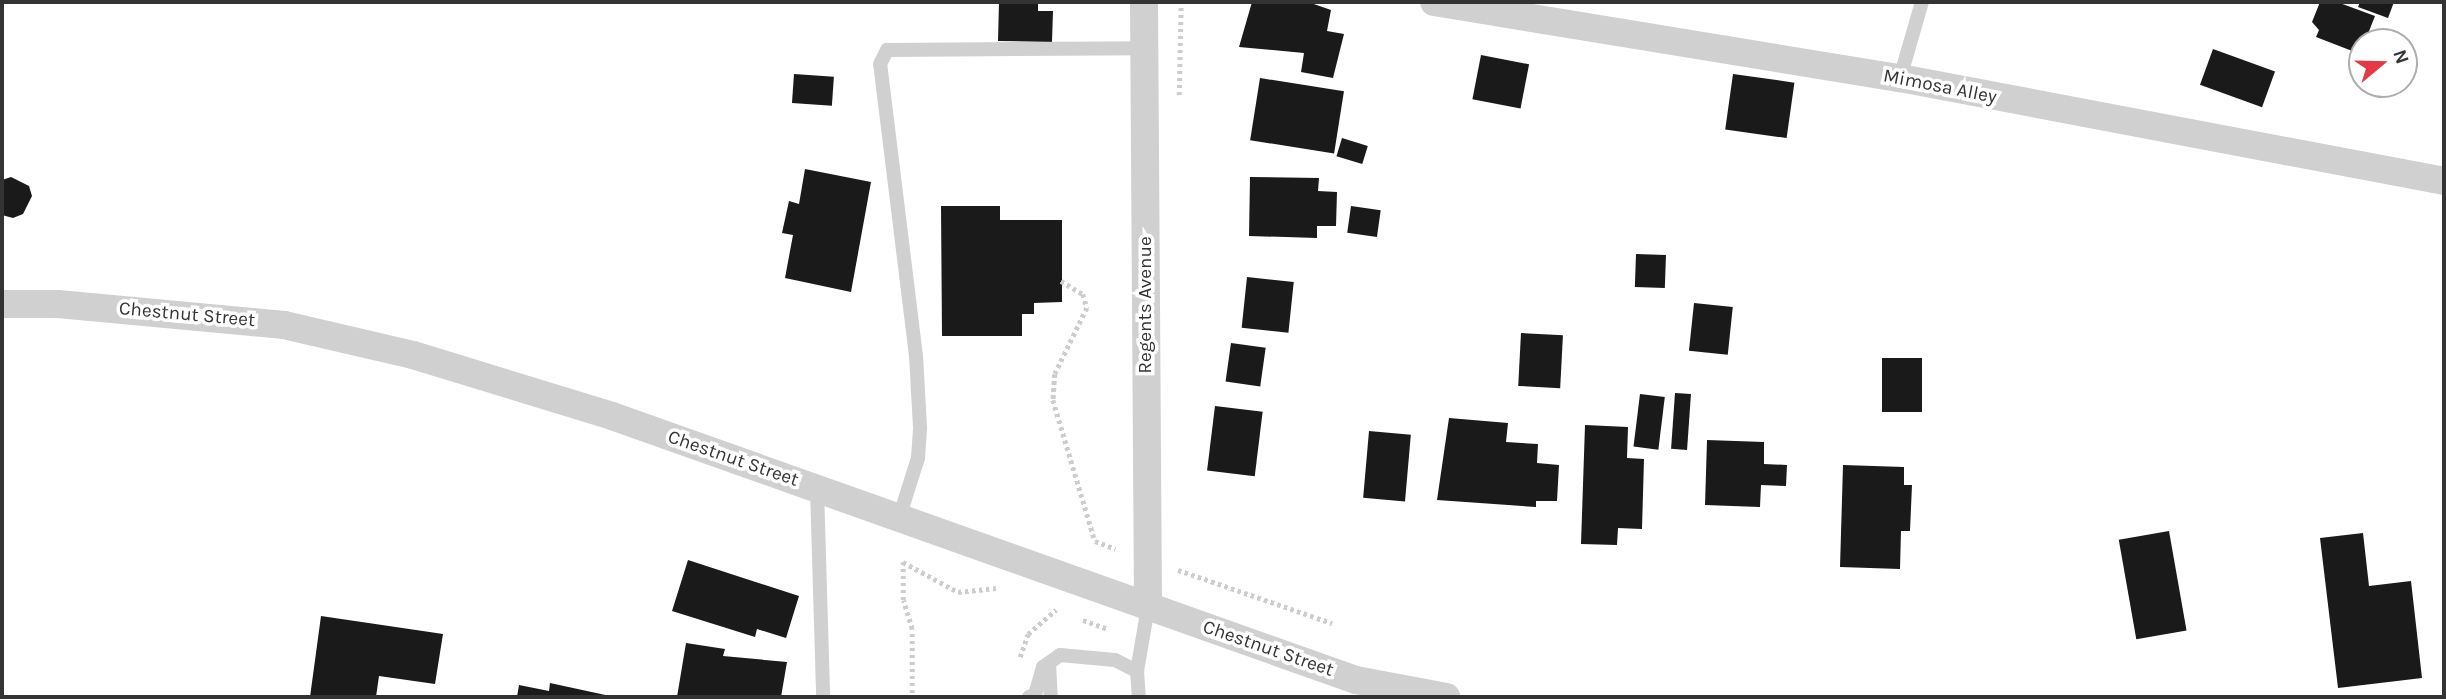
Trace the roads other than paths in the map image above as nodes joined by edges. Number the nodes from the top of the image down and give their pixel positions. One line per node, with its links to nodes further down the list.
1 (1144, 2): 4 (street, Regents Avenue)
2 (1434, 2): 5 (street, Mimosa Alley)
3 (1922, 2): 5 (lane)
4 (1144, 48): 9 (lane); 10 (street, Regents Avenue)
5 (1900, 78): 6 (street, Mimosa Alley)
6 (2444, 181)
7 (2, 304): 8 (street, Chestnut Street)
8 (817, 489): 9 (street, Chestnut Street); 13 (lane)
9 (900, 518): 10 (street, Chestnut Street)
10 (1148, 607): 12 (lane); 17 (street, Chestnut Street)
11 (1049, 663): 12 (lane); 14 (lane); 15 (lane)
12 (1137, 671): 16 (lane)
13 (823, 697)
14 (1029, 697)
15 (1051, 697)
16 (1139, 697)
17 (1446, 697)

